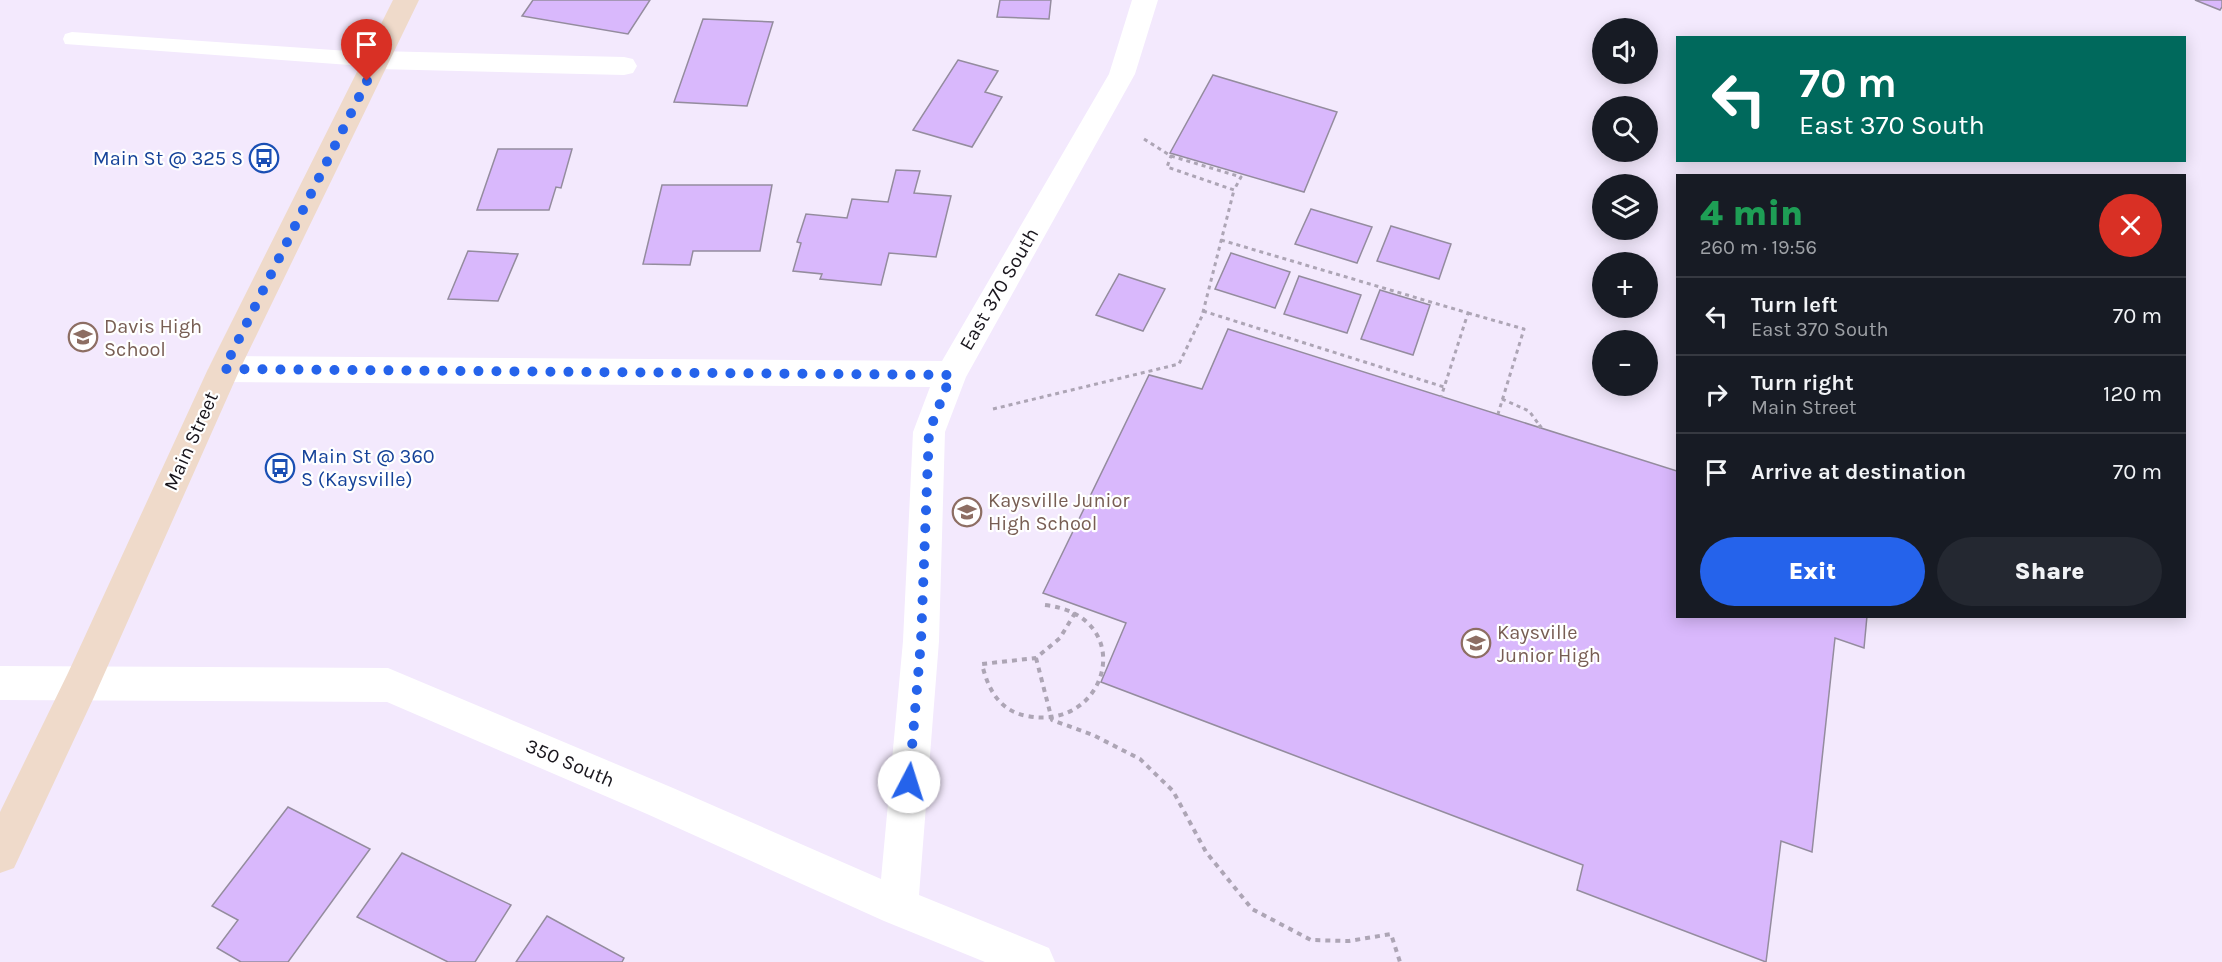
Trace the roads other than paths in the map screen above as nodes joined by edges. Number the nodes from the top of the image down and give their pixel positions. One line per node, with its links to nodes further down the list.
1 (406, 0): 4 (main road, Main Street)
2 (1144, 0): 7 (street, East 370 South)
3 (72, 39): 4 (lane)
4 (377, 60): 5 (street); 6 (main road, Main Street)
5 (624, 66)
6 (224, 369): 7 (street); 9 (main road, Main Street)
7 (951, 375): 11 (street, East 370 South)
8 (0, 683): 9 (street, 350 South)
9 (81, 685): 10 (main road, Main Street); 11 (street, 350 South)
10 (0, 854)
11 (898, 907): 12 (street, 350 South)
12 (1035, 962)

